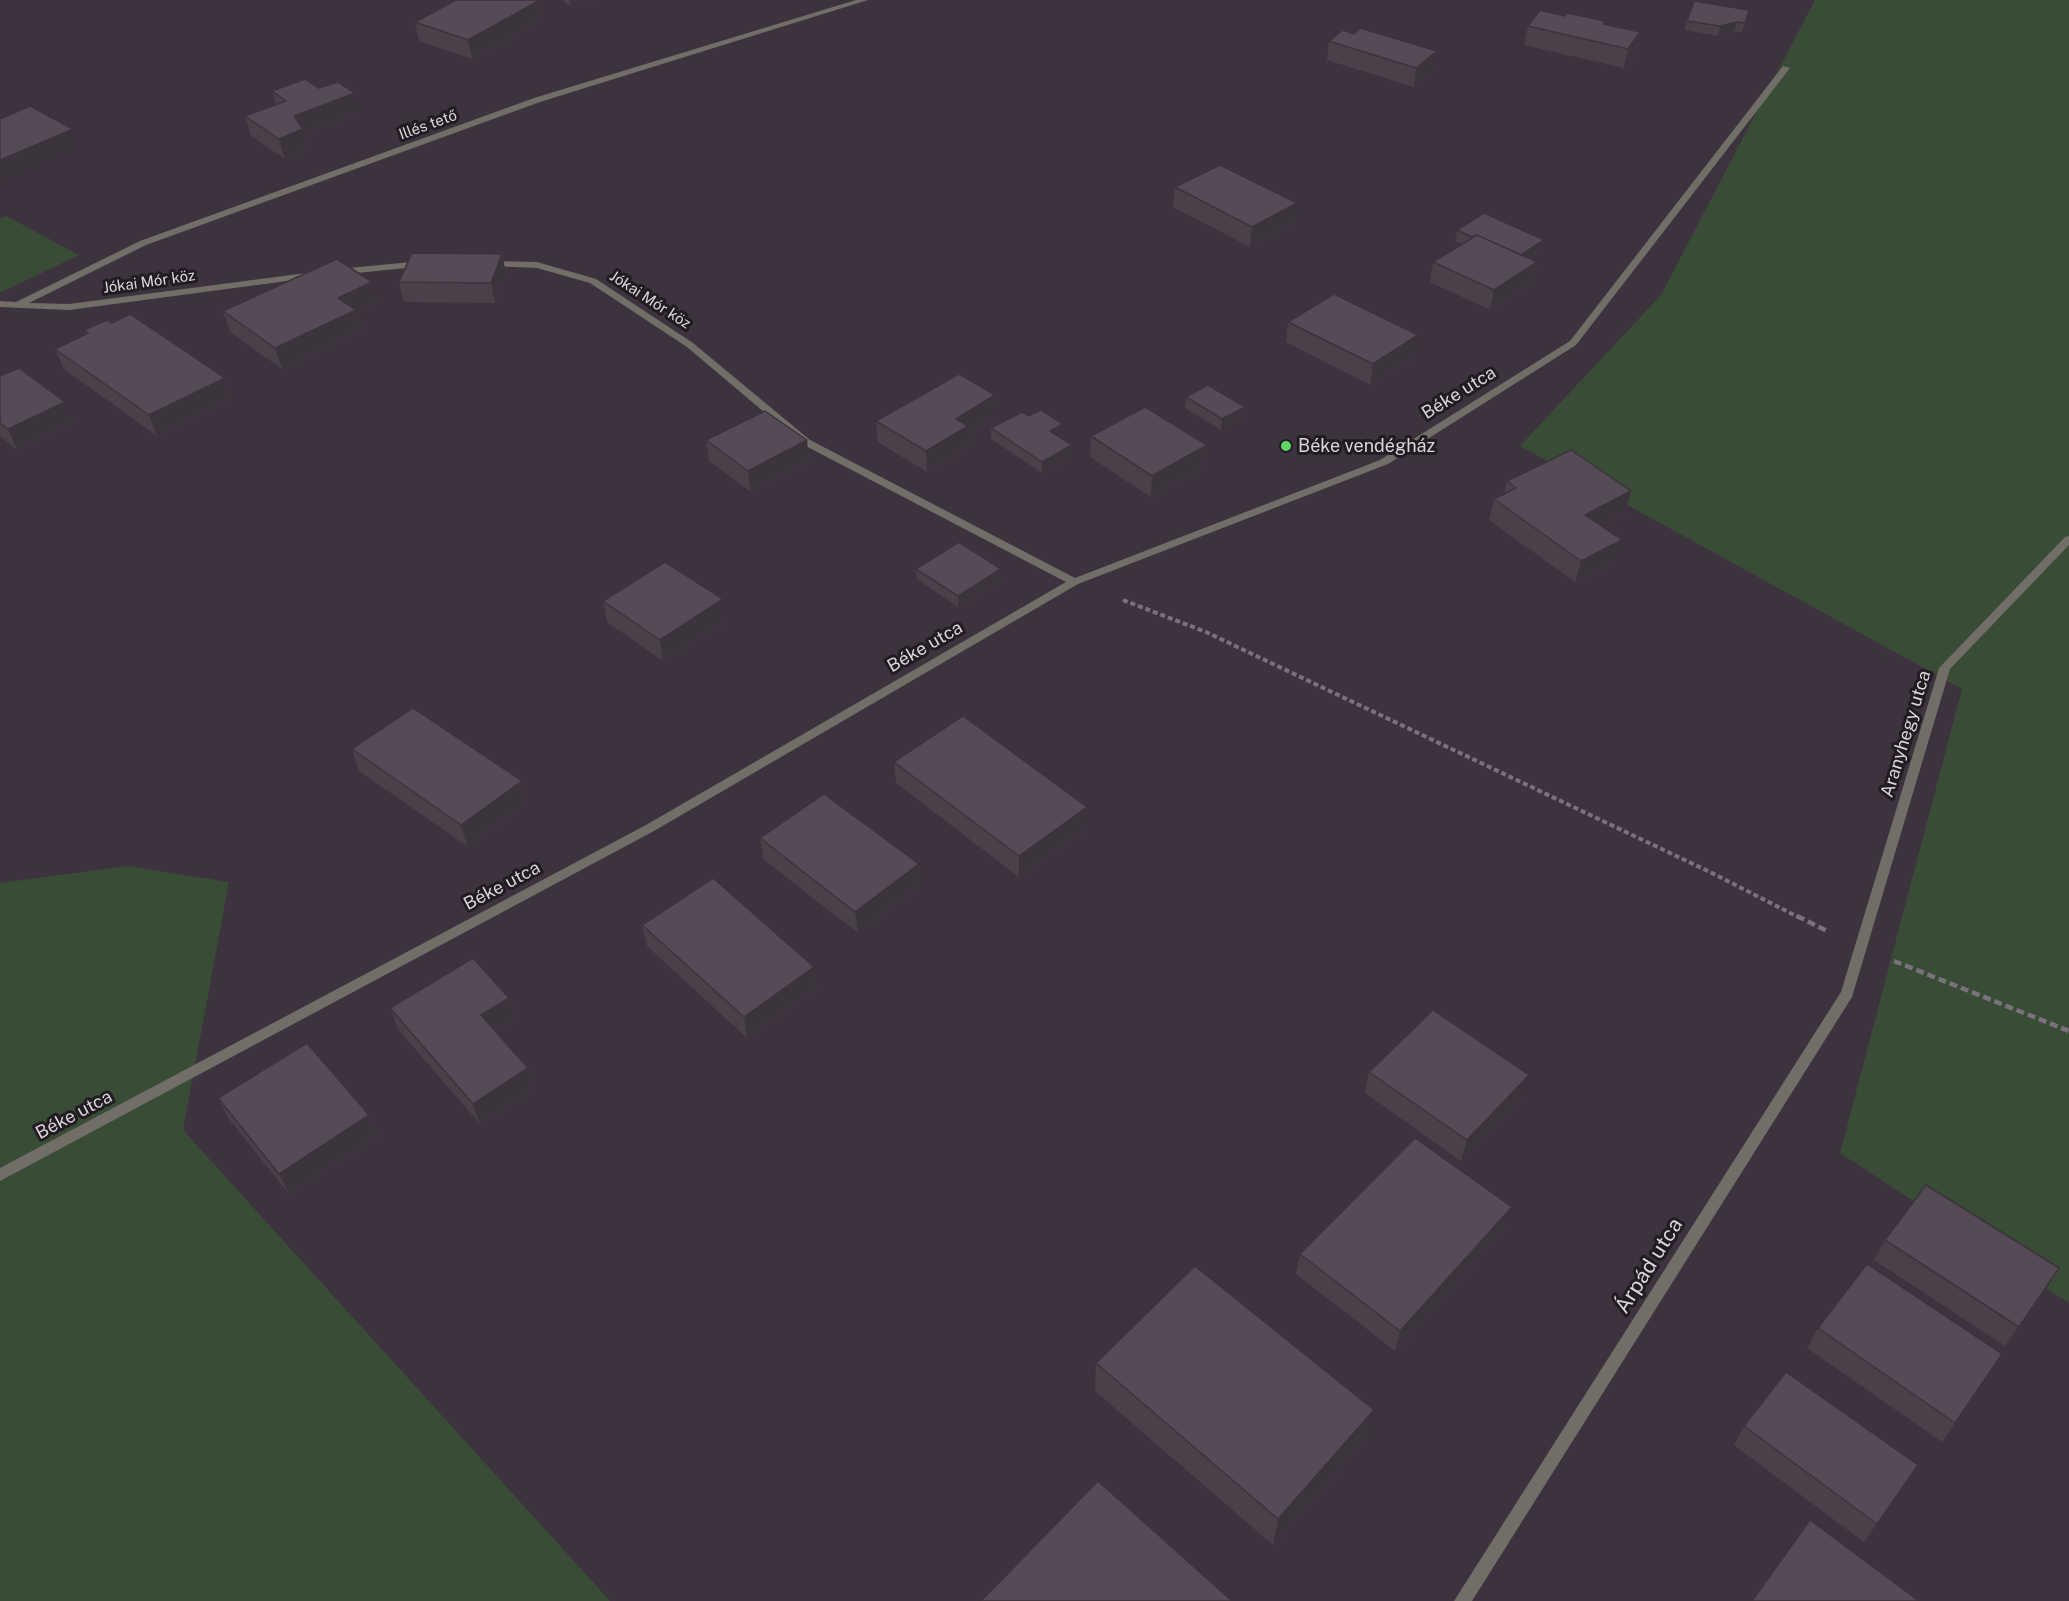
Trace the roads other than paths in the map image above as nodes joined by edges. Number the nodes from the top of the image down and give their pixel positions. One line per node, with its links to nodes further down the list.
1 (864, 0): 6 (street, Illés tető)
2 (1786, 68): 8 (street, Béke utca)
3 (437, 263): 6 (street, Jókai Mór köz)
4 (482, 263): 8 (street, Jókai Mór köz)
5 (0, 304): 6 (street, Jókai Mór köz)
6 (14, 306)
7 (2069, 539): 9 (street, Aranyhegy utca)
8 (1074, 582): 10 (street, Béke utca)
9 (1860, 947): 11 (street, Árpád utca)
10 (0, 1175)
11 (1462, 1601)

